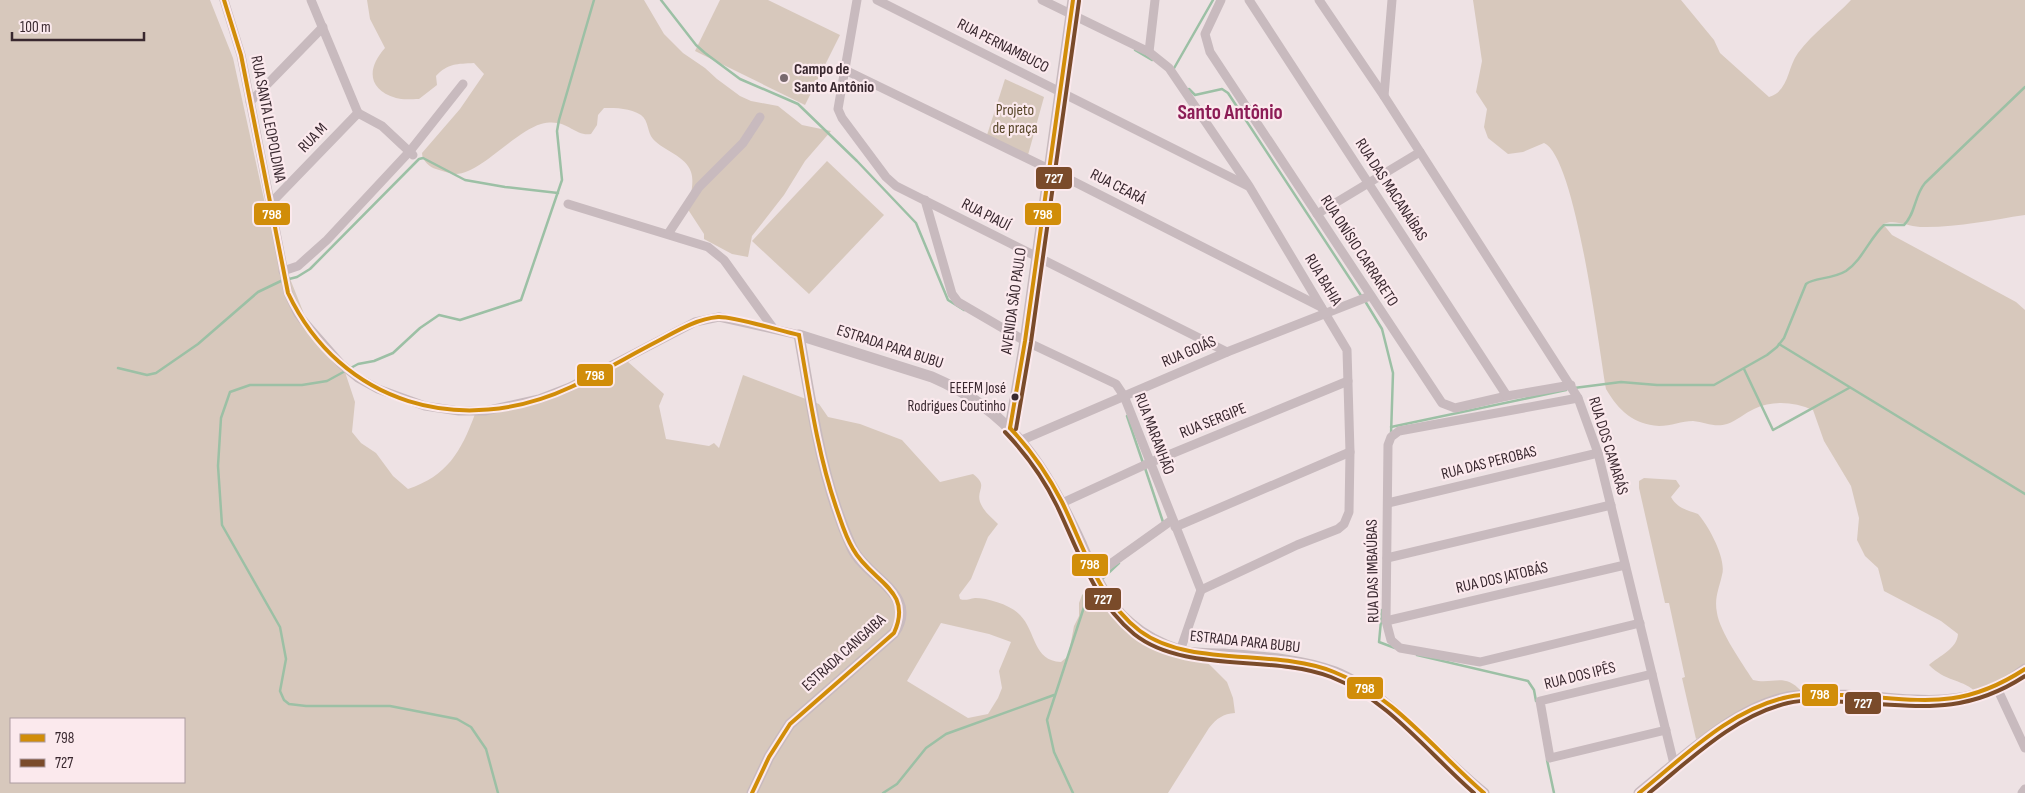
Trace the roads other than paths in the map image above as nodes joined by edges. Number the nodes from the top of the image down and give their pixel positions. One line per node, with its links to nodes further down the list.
1 (312, 0): 13 (street)
2 (857, 0): 15 (street)
3 (877, 0): 17 (street, RUA PERNAMBUCO)
4 (1042, 0): 12 (street, RUA BAHIA)
5 (1073, 0): 12 (street, AVENIDA SÃO PAULO)
6 (1155, 0): 14 (street)
7 (1221, 0): 30 (street, RUA ONÍSIO CARRARETO)
8 (1248, 0): 25 (street, RUA DAS MACANAÍBAS)
9 (1319, 0): 18 (street, RUA DOS CAMARÁS)
10 (1391, 1): 18 (street)
11 (228, 2): 19 (street, RUA SANTA LEOPOLDINA)
12 (1071, 15): 14 (street, RUA BAHIA); 17 (street, AVENIDA SÃO PAULO)
13 (323, 27): 19 (street); 20 (street)
14 (1149, 52): 26 (street, RUA BAHIA)
15 (845, 70): 24 (street, RUA CEARÁ); 27 (street, RUA PIAUÍ)
16 (463, 84): 23 (street)
17 (1061, 92): 24 (street, AVENIDA SÃO PAULO); 26 (street, RUA PERNAMBUCO)
18 (1384, 96): 22 (street, RUA DOS CAMARÁS)
19 (250, 102): 29 (street, RUA SANTA LEOPOLDINA)
20 (358, 113): 23 (street); 29 (street, RUA M)
21 (760, 117): 31 (street)
22 (1420, 152): 25 (street); 41 (street, RUA DOS CAMARÁS)
23 (412, 153): 33 (street)
24 (1050, 169): 32 (street, AVENIDA SÃO PAULO); 35 (street, RUA CEARÁ)
25 (1369, 184): 30 (street); 43 (street, RUA DAS MACANAÍBAS)
26 (1249, 186): 35 (street, RUA BAHIA)
27 (925, 200): 32 (street, RUA PIAUÍ); 38 (street, RUA MARANHÃO)
28 (568, 204): 31 (street)
29 (269, 205): 33 (street, RUA SANTA LEOPOLDINA)
30 (1316, 214): 34 (street, RUA ONÍSIO CARRARETO)
31 (668, 234): 36 (street)
32 (1037, 258): 38 (street, AVENIDA SÃO PAULO); 39 (street, RUA PIAUÍ)
33 (283, 271): 36 (street, RUA SANTA LEOPOLDINA)
34 (1370, 296): 35 (street, RUA GOIÁS); 43 (street, RUA ONÍSIO CARRARETO)
35 (1323, 310): 39 (street, RUA GOIÁS); 40 (street, RUA BAHIA)
36 (773, 328): 37 (street, RUA SANTA LEOPOLDINA)
37 (799, 335): 45 (street, ESTRADA PARA BUBU); 68 (street, ESTRADA CANGAIBA)
38 (1025, 341): 42 (street, RUA MARANHÃO); 45 (street, AVENIDA SÃO PAULO)
39 (1227, 352): 42 (street, RUA GOIÁS)
40 (1348, 381): 47 (street, RUA BAHIA); 49 (street, RUA SERGIPE)
41 (1571, 385): 43 (street, RUA ONÍSIO CARRARETO); 44 (street, RUA DOS CAMARÁS)
42 (1124, 396): 46 (street, RUA GOIÁS); 49 (street, RUA MARANHÃO)
43 (1507, 396)
44 (1578, 398): 48 (street, RUA DOS CAMARÁS); 51 (street, RUA DAS IMBAÚBAS)
45 (1010, 428): 46 (street, ESTRADA PARA BUBU)
46 (1022, 440): 50 (street, ESTRADA PARA BUBU)
47 (1350, 452): 53 (street); 57 (street, RUA BAHIA)
48 (1598, 452): 51 (street, RUA DAS PEROBAS); 52 (street, RUA DOS CAMARÁS)
49 (1149, 463): 50 (street, RUA SERGIPE); 53 (street, RUA MARANHÃO)
50 (1062, 502): 56 (street, ESTRADA PARA BUBU)
51 (1388, 503): 54 (street, RUA DAS IMBAÚBAS)
52 (1611, 506): 54 (street); 55 (street, RUA DOS CAMARÁS)
53 (1174, 524): 56 (street); 57 (street, RUA MARANHÃO)
54 (1387, 558): 58 (street, RUA DAS IMBAÚBAS)
55 (1626, 565): 58 (street, RUA DOS JATOBÁS); 59 (street, RUA DOS CAMARÁS)
56 (1095, 575): 60 (street, ESTRADA PARA BUBU)
57 (1201, 590): 60 (street)
58 (1386, 621): 59 (street, RUA DAS IMBAÚBAS)
59 (1640, 623): 62 (street, RUA DOS CAMARÁS)
60 (1180, 651): 69 (street, ESTRADA PARA BUBU)
61 (2025, 670): 63 (street)
62 (1652, 674): 64 (street, RUA DOS CAMARÁS); 64 (street, RUA DOS IPÊS)
63 (1997, 688): 65 (street); 66 (street)
64 (1666, 730): 66 (street, RUA DOS CAMARÁS)
65 (2025, 748)
66 (1674, 764): 70 (street)
67 (2025, 790): 71 (street)
68 (752, 793)
69 (1484, 793)
70 (1639, 793)
71 (2022, 793)

